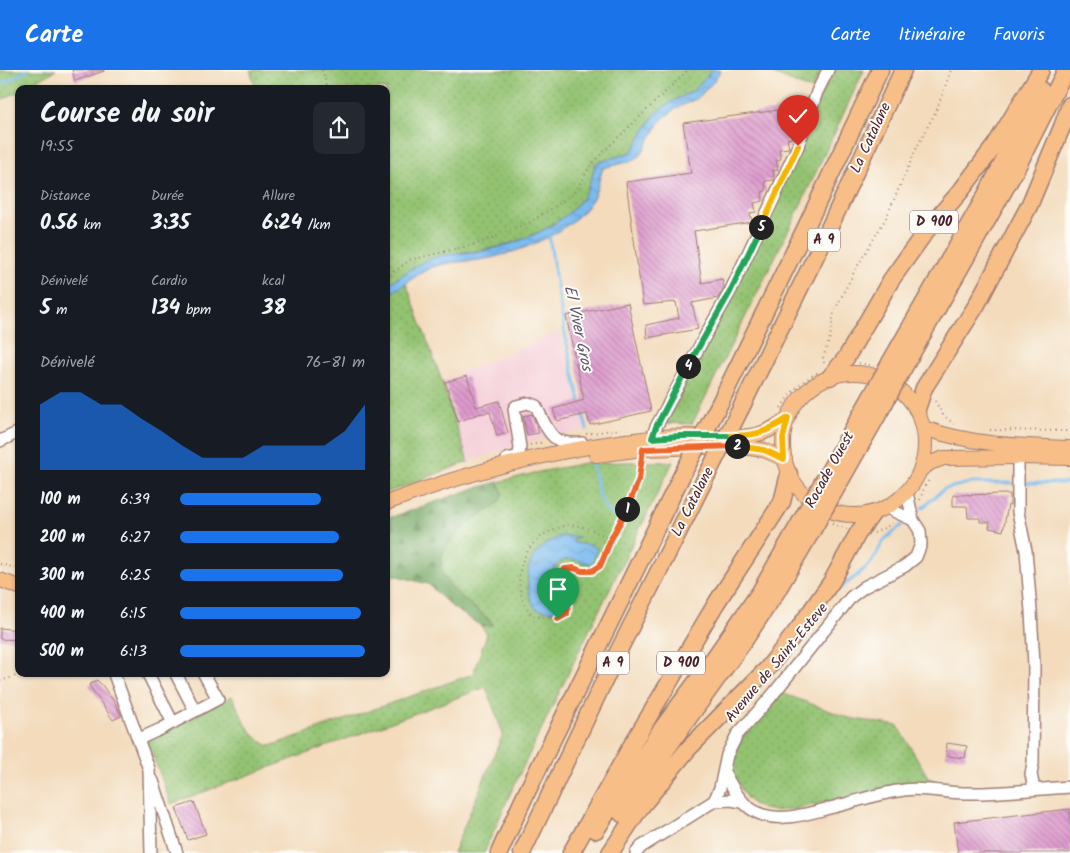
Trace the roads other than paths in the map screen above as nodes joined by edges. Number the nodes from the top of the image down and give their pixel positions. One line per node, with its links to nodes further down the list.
1 (828, 70): 16 (street)
2 (880, 70): 48 (highway, La Catalane / A 9, bridge)
3 (903, 70): 49 (highway, La Catalane / A 9, bridge)
4 (1041, 70): 9 (highway, D 900)
5 (1050, 70): 8 (highway, Rocade Ouest / D 900)
6 (1066, 70): 8 (highway, Rocade Ouest / D 900)
7 (1070, 105): 10 (highway)
8 (897, 365): 28 (highway, Rocade Ouest / D 900, bridge)
9 (827, 373): 10 (main road); 11 (main road)
10 (917, 409): 12 (main road)
11 (784, 415): 16 (main road); 20 (main road)
12 (924, 428): 17 (main road); 21 (main road)
13 (15, 434): 14 (street)
14 (0, 441)
15 (626, 441): 16 (main road); 22 (main road); 22 (street)
16 (647, 444): 20 (main road); 25 (main road)
17 (1070, 448)
18 (1018, 457): 19 (main road); 21 (main road); 43 (street)
19 (1070, 458)
20 (787, 467): 26 (main road); 50 (highway, D 900)
21 (928, 471): 23 (main road)
22 (435, 484): 24 (main road)
23 (907, 493): 26 (main road); 27 (street, Avenue de Saint-Esteve)
24 (390, 501)
25 (390, 511)
26 (880, 511): 27 (street); 53 (highway)
27 (910, 516): 41 (street, Avenue de Saint-Esteve)
28 (807, 525): 51 (highway, Rocade Ouest / D 900); 52 (highway, Rocade Ouest / D 900)
29 (0, 571): 30 (main road)
30 (15, 576)
31 (0, 580): 32 (main road)
32 (15, 586)
33 (115, 677): 39 (street)
34 (150, 677): 38 (street)
35 (178, 677): 37 (street)
36 (206, 677): 37 (street)
37 (195, 711): 38 (street)
38 (173, 723): 39 (street)
39 (139, 739): 40 (street)
40 (149, 769): 46 (street); 47 (street)
41 (724, 772): 44 (street, Avenue de Saint-Esteve); 45 (street)
42 (1070, 787): 43 (street)
43 (1034, 789): 45 (street)
44 (714, 801): 45 (street); 54 (street)
45 (742, 802)
46 (151, 853)
47 (177, 853)
48 (499, 853)
49 (522, 853)
50 (571, 853)
51 (582, 853)
52 (599, 853)
53 (610, 853)
54 (636, 853)

